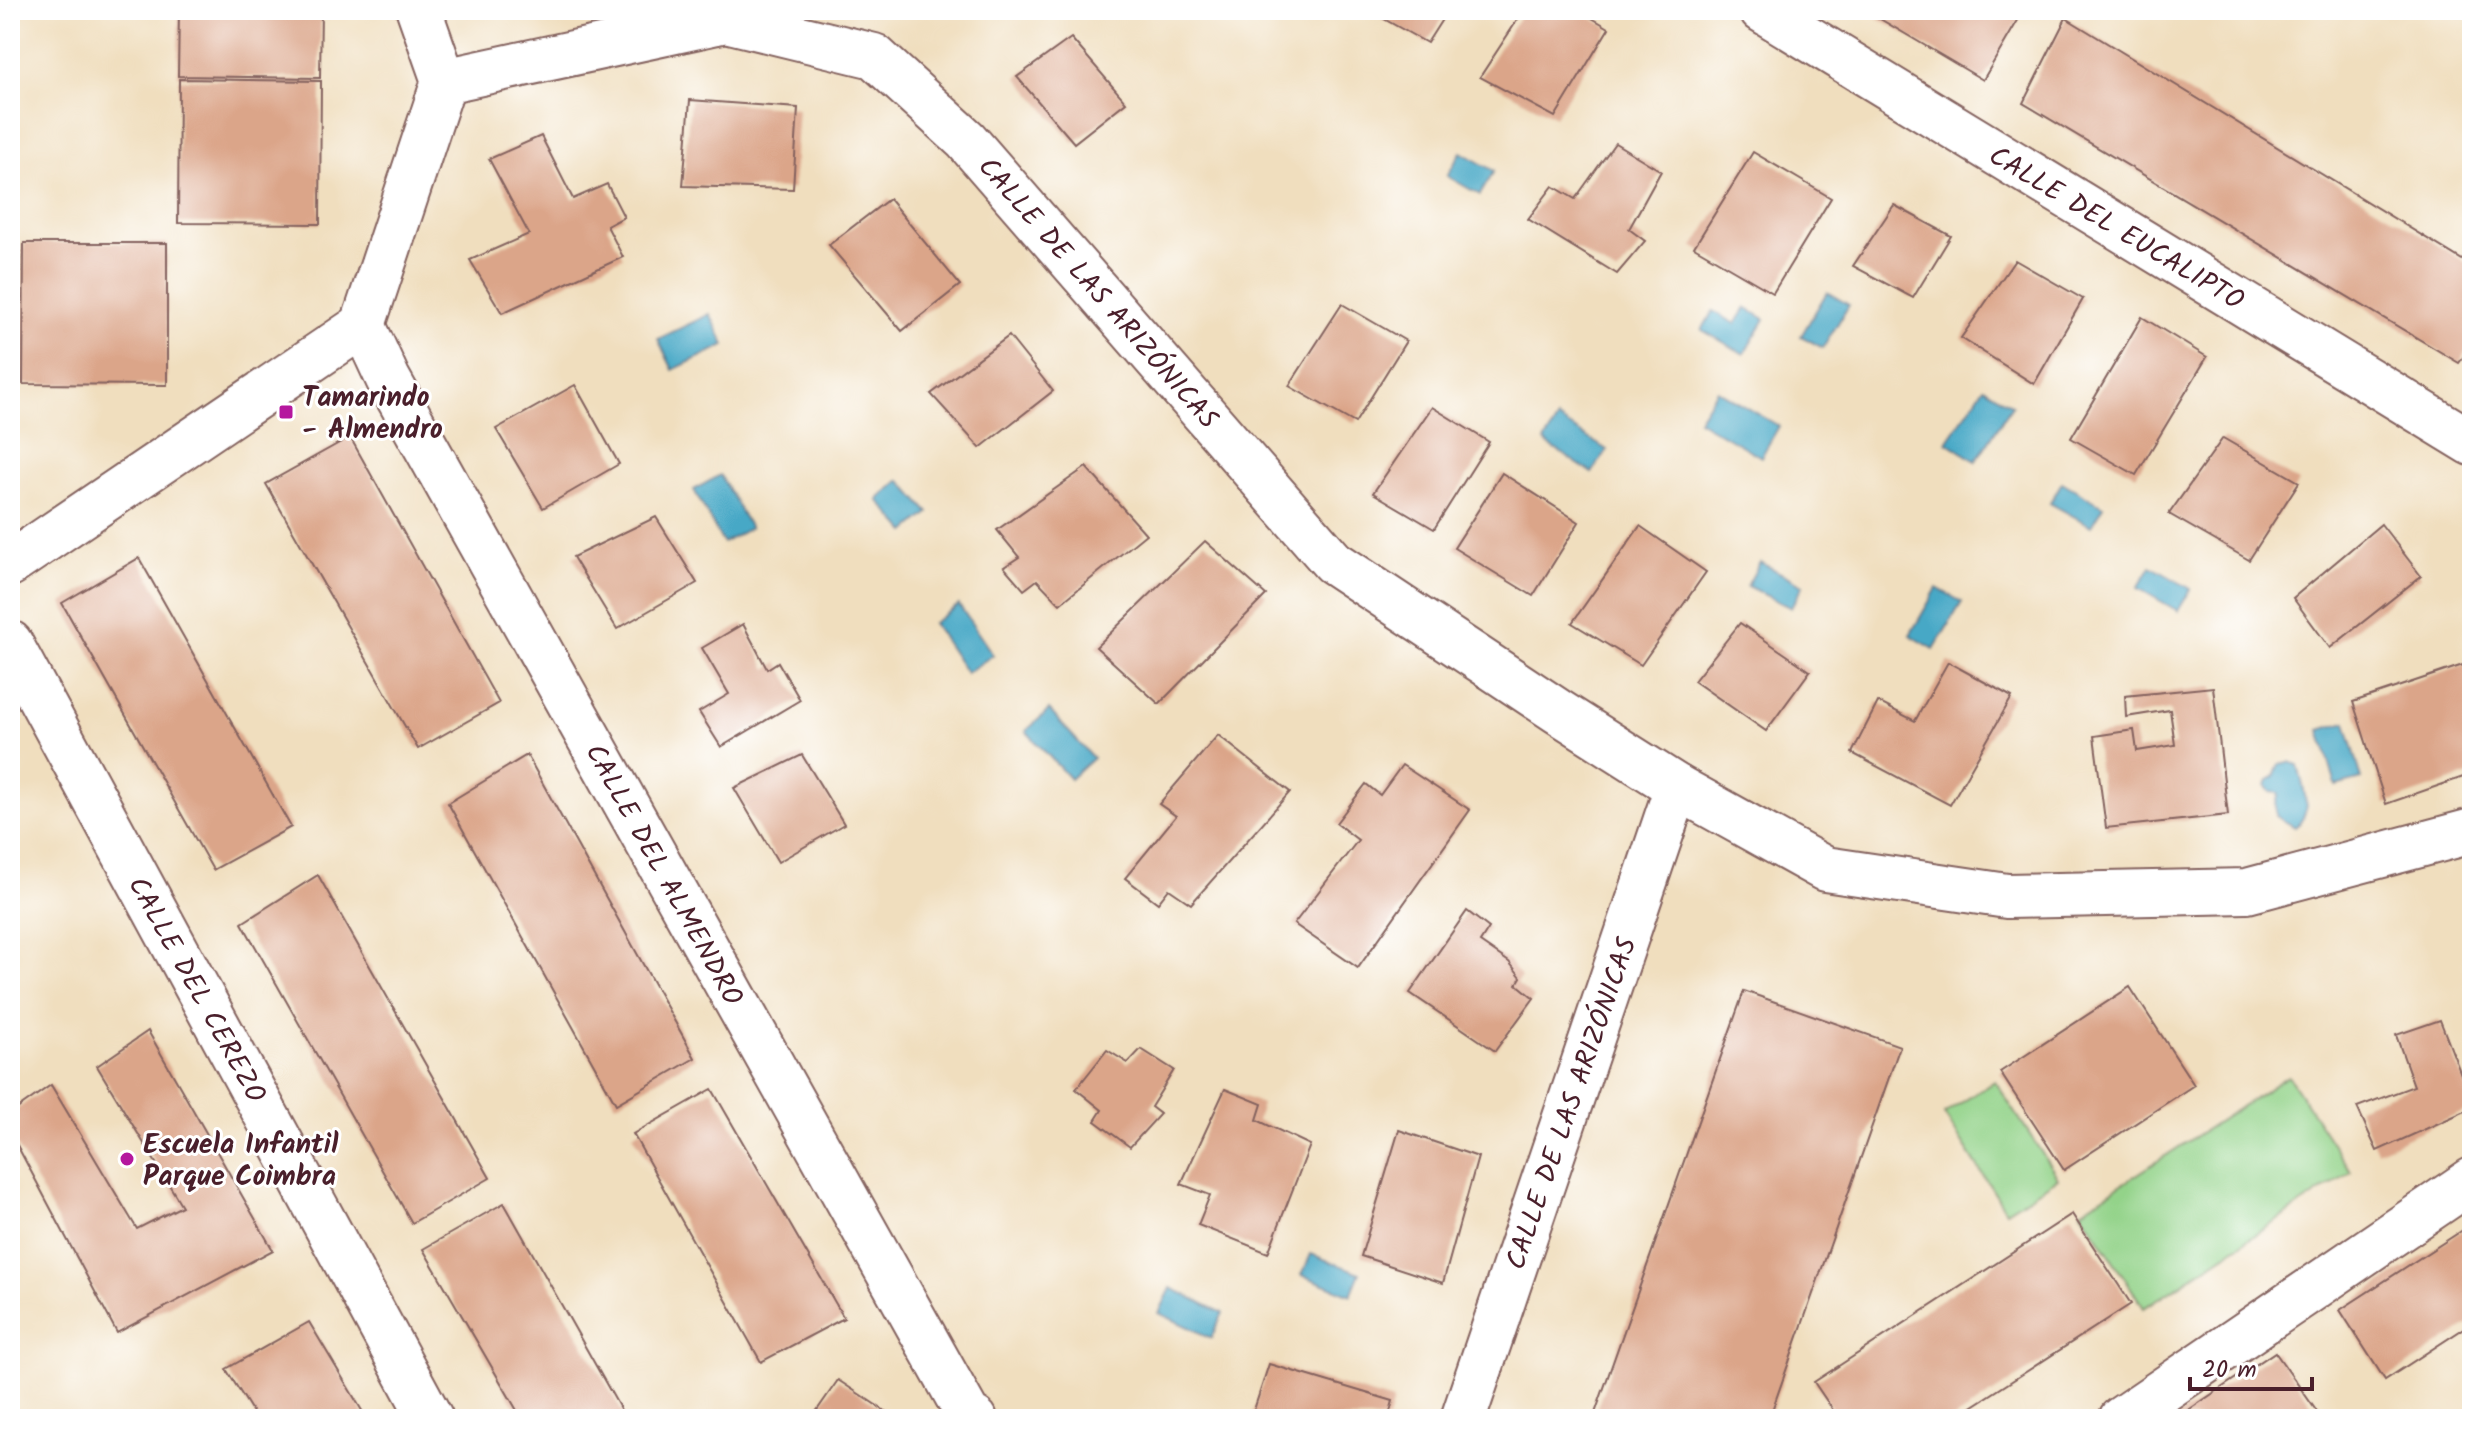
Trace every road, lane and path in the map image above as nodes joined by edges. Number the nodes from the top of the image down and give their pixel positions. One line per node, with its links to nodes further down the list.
1 (419, 10): 3 (street)
2 (1762, 10): 5 (street, CALLE DEL EUCALIPTO)
3 (444, 81): 4 (street); 8 (street, CALLE DE LAS ARIZÓNICAS)
4 (363, 325): 6 (street); 12 (street, CALLE DEL ALMENDRO)
5 (2472, 443)
6 (10, 564)
7 (10, 643): 11 (street, CALLE DEL CEREZO)
8 (1677, 787): 9 (street, CALLE DE LAS ARIZÓNICAS); 13 (street, CALLE DE LAS ARIZÓNICAS)
9 (2472, 831)
10 (2472, 1180): 14 (street)
11 (431, 1419)
12 (975, 1419)
13 (1463, 1419)
14 (2121, 1419)

